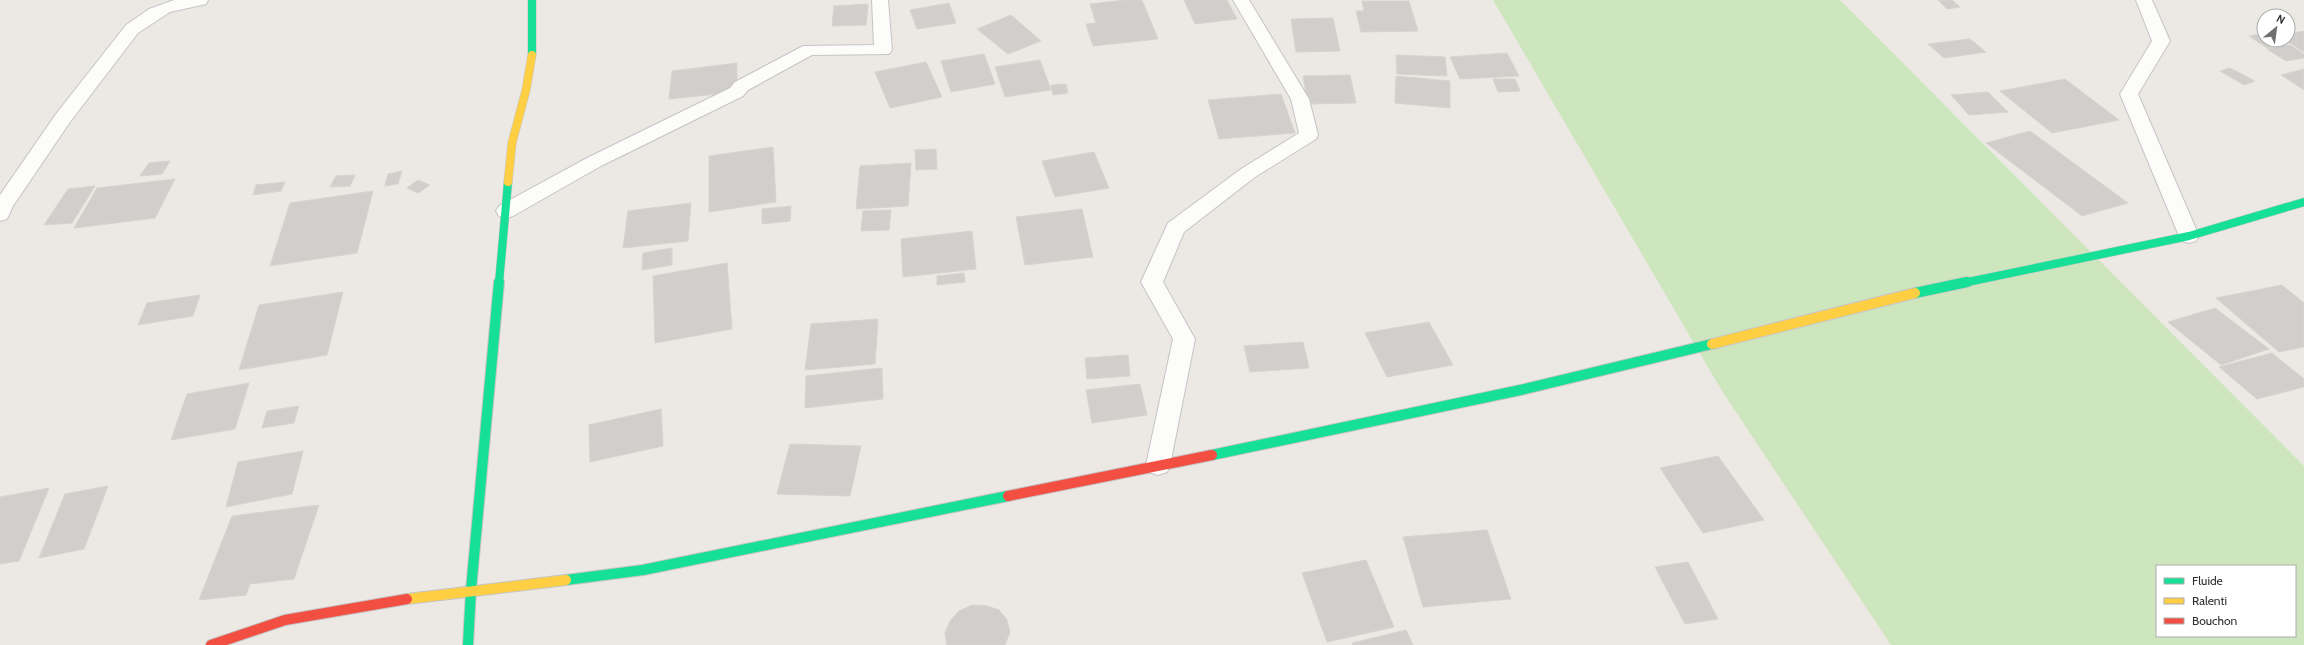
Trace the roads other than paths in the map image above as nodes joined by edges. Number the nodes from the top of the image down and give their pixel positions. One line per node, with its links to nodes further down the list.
1 (200, 0): 8 (street)
2 (532, 0): 7 (street)
3 (880, 0): 7 (street)
4 (1241, 0): 10 (street)
5 (2144, 0): 9 (street)
6 (2304, 202): 9 (street)
7 (506, 211): 11 (street)
8 (0, 214)
9 (2189, 236): 10 (street)
10 (1158, 465): 11 (street)
11 (471, 590): 12 (street); 13 (street)
12 (211, 645)
13 (468, 645)

